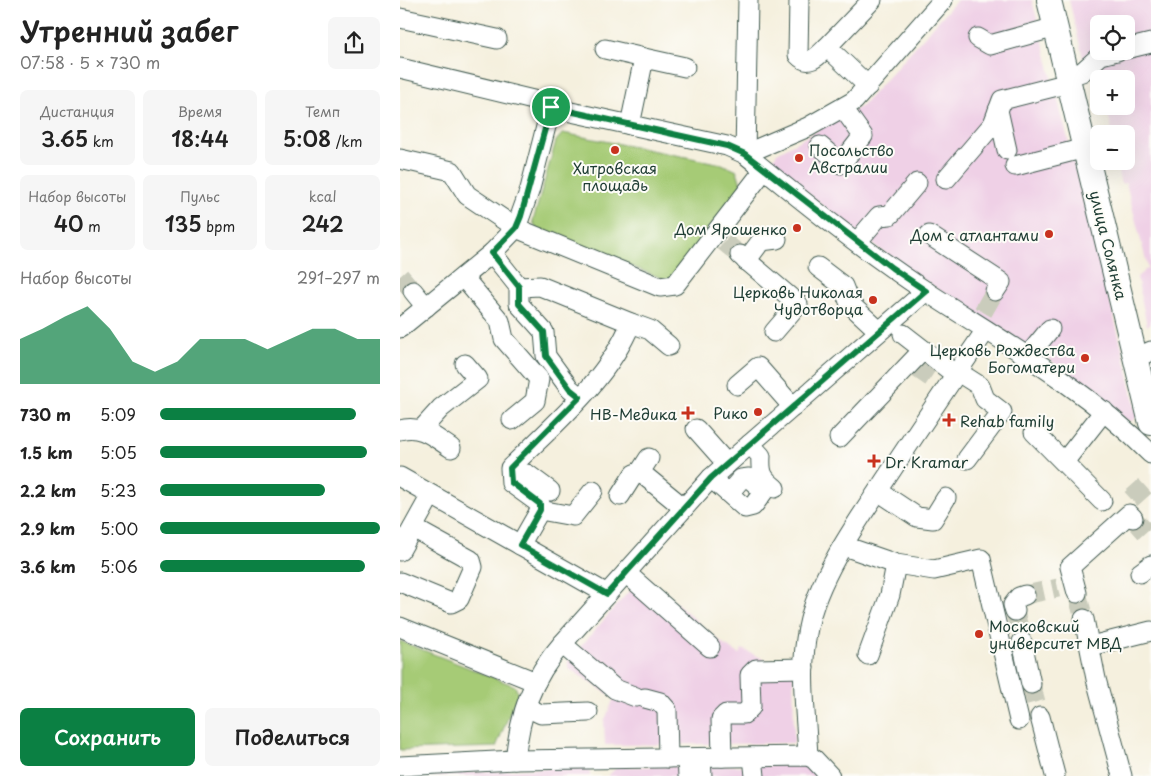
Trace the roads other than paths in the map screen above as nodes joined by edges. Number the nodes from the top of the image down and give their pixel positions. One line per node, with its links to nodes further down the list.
1 (748, 0): 26 (street)
2 (799, 0): 11 (street)
3 (872, 0): 11 (street)
4 (942, 0): 19 (street)
5 (1049, 0): 7 (main road, улица Солянка)
6 (400, 18): 9 (street)
7 (1056, 27): 8 (street); 18 (main road, улица Солянка)
8 (978, 38)
9 (497, 39)
10 (1151, 43): 12 (street)
11 (827, 47): 19 (street)
12 (1135, 47)
13 (605, 49): 14 (street)
14 (644, 58): 16 (street); 23 (street)
15 (1095, 60): 18 (street)
16 (685, 67)
17 (400, 68): 20 (street)
18 (1068, 80): 22 (street); 25 (main road, улица Солянка)
19 (868, 86): 21 (street)
20 (551, 107): 23 (street); 31 (street)
21 (843, 108): 24 (street); 26 (street)
22 (998, 110): 25 (street); 29 (street)
23 (630, 125): 26 (street)
24 (820, 146)
25 (1086, 148): 52 (main road, улица Солянка)
26 (745, 154): 28 (street)
27 (400, 159): 31 (street)
28 (764, 170): 31 (street); 34 (street)
29 (946, 179)
30 (917, 182): 34 (street)
31 (516, 228): 35 (street)
32 (929, 235): 41 (street)
33 (777, 239): 48 (street)
34 (857, 242): 40 (street)
35 (492, 253): 37 (street); 38 (street)
36 (818, 267): 47 (street)
37 (463, 277): 42 (street); 61 (street)
38 (519, 287): 44 (street); 57 (street)
39 (413, 290): 42 (street)
40 (926, 291): 43 (street); 47 (street)
41 (996, 291)
42 (426, 307): 45 (street)
43 (982, 322): 53 (street); 55 (street)
44 (631, 323): 50 (street); 57 (street)
45 (400, 328)
46 (1050, 328): 53 (street)
47 (879, 331): 58 (street)
48 (774, 332)
49 (903, 334): 51 (street)
50 (669, 346)
51 (923, 350): 55 (street); 66 (street)
52 (1144, 354): 60 (main road, улица Солянка)
53 (1028, 356): 59 (street)
54 (465, 364): 62 (street)
55 (957, 374): 70 (street); 79 (street)
56 (737, 385): 58 (street)
57 (580, 397): 73 (street)
58 (793, 407): 67 (street)
59 (1104, 412): 69 (street); 71 (street)
60 (1150, 412)
61 (512, 420)
62 (422, 429): 64 (street); 68 (street)
63 (696, 429): 72 (street)
64 (400, 430)
65 (1034, 432): 71 (street)
66 (838, 438)
67 (750, 444): 72 (street); 76 (street)
68 (451, 448)
69 (1151, 454)
70 (967, 459)
71 (1064, 462): 84 (street)
72 (727, 464): 75 (street)
73 (511, 475): 77 (street); 86 (street)
74 (400, 477): 81 (street)
75 (711, 478): 80 (street); 85 (street)
76 (776, 488)
77 (550, 491)
78 (593, 491): 86 (street)
79 (878, 491): 83 (street); 90 (street)
80 (729, 493)
81 (431, 495): 88 (street); 89 (street)
82 (620, 496): 85 (street)
83 (946, 498)
84 (1102, 501)
85 (684, 508): 93 (street)
86 (540, 510): 89 (street)
87 (1127, 510): 95 (street)
88 (413, 528): 91 (street); 94 (street)
89 (520, 545): 96 (street)
90 (844, 546): 92 (street); 105 (street)
91 (400, 551)
92 (896, 564): 104 (street); 111 (street)
93 (626, 573): 96 (street); 103 (street)
94 (400, 582)
95 (1070, 588)
96 (607, 594): 101 (street)
97 (1084, 619): 102 (street)
98 (400, 627): 106 (street)
99 (1151, 631): 102 (street)
100 (1022, 642): 107 (street)
101 (562, 644): 106 (street); 115 (street)
102 (1091, 646): 123 (street)
103 (710, 647)
104 (868, 655)
105 (804, 668): 112 (street); 113 (street)
106 (536, 682): 108 (street)
107 (1031, 684)
108 (526, 707): 109 (street); 117 (street)
109 (588, 712)
110 (1040, 717): 120 (street)
111 (1019, 720)
112 (808, 756): 114 (street); 122 (street)
113 (722, 757): 114 (street); 118 (street)
114 (753, 757): 121 (street)
115 (668, 758): 118 (street); 119 (street)
116 (400, 766): 117 (street)
117 (522, 766): 119 (street)
118 (695, 767)
119 (600, 768)
120 (1055, 775)
121 (755, 776)
122 (830, 776)
123 (1122, 776)

